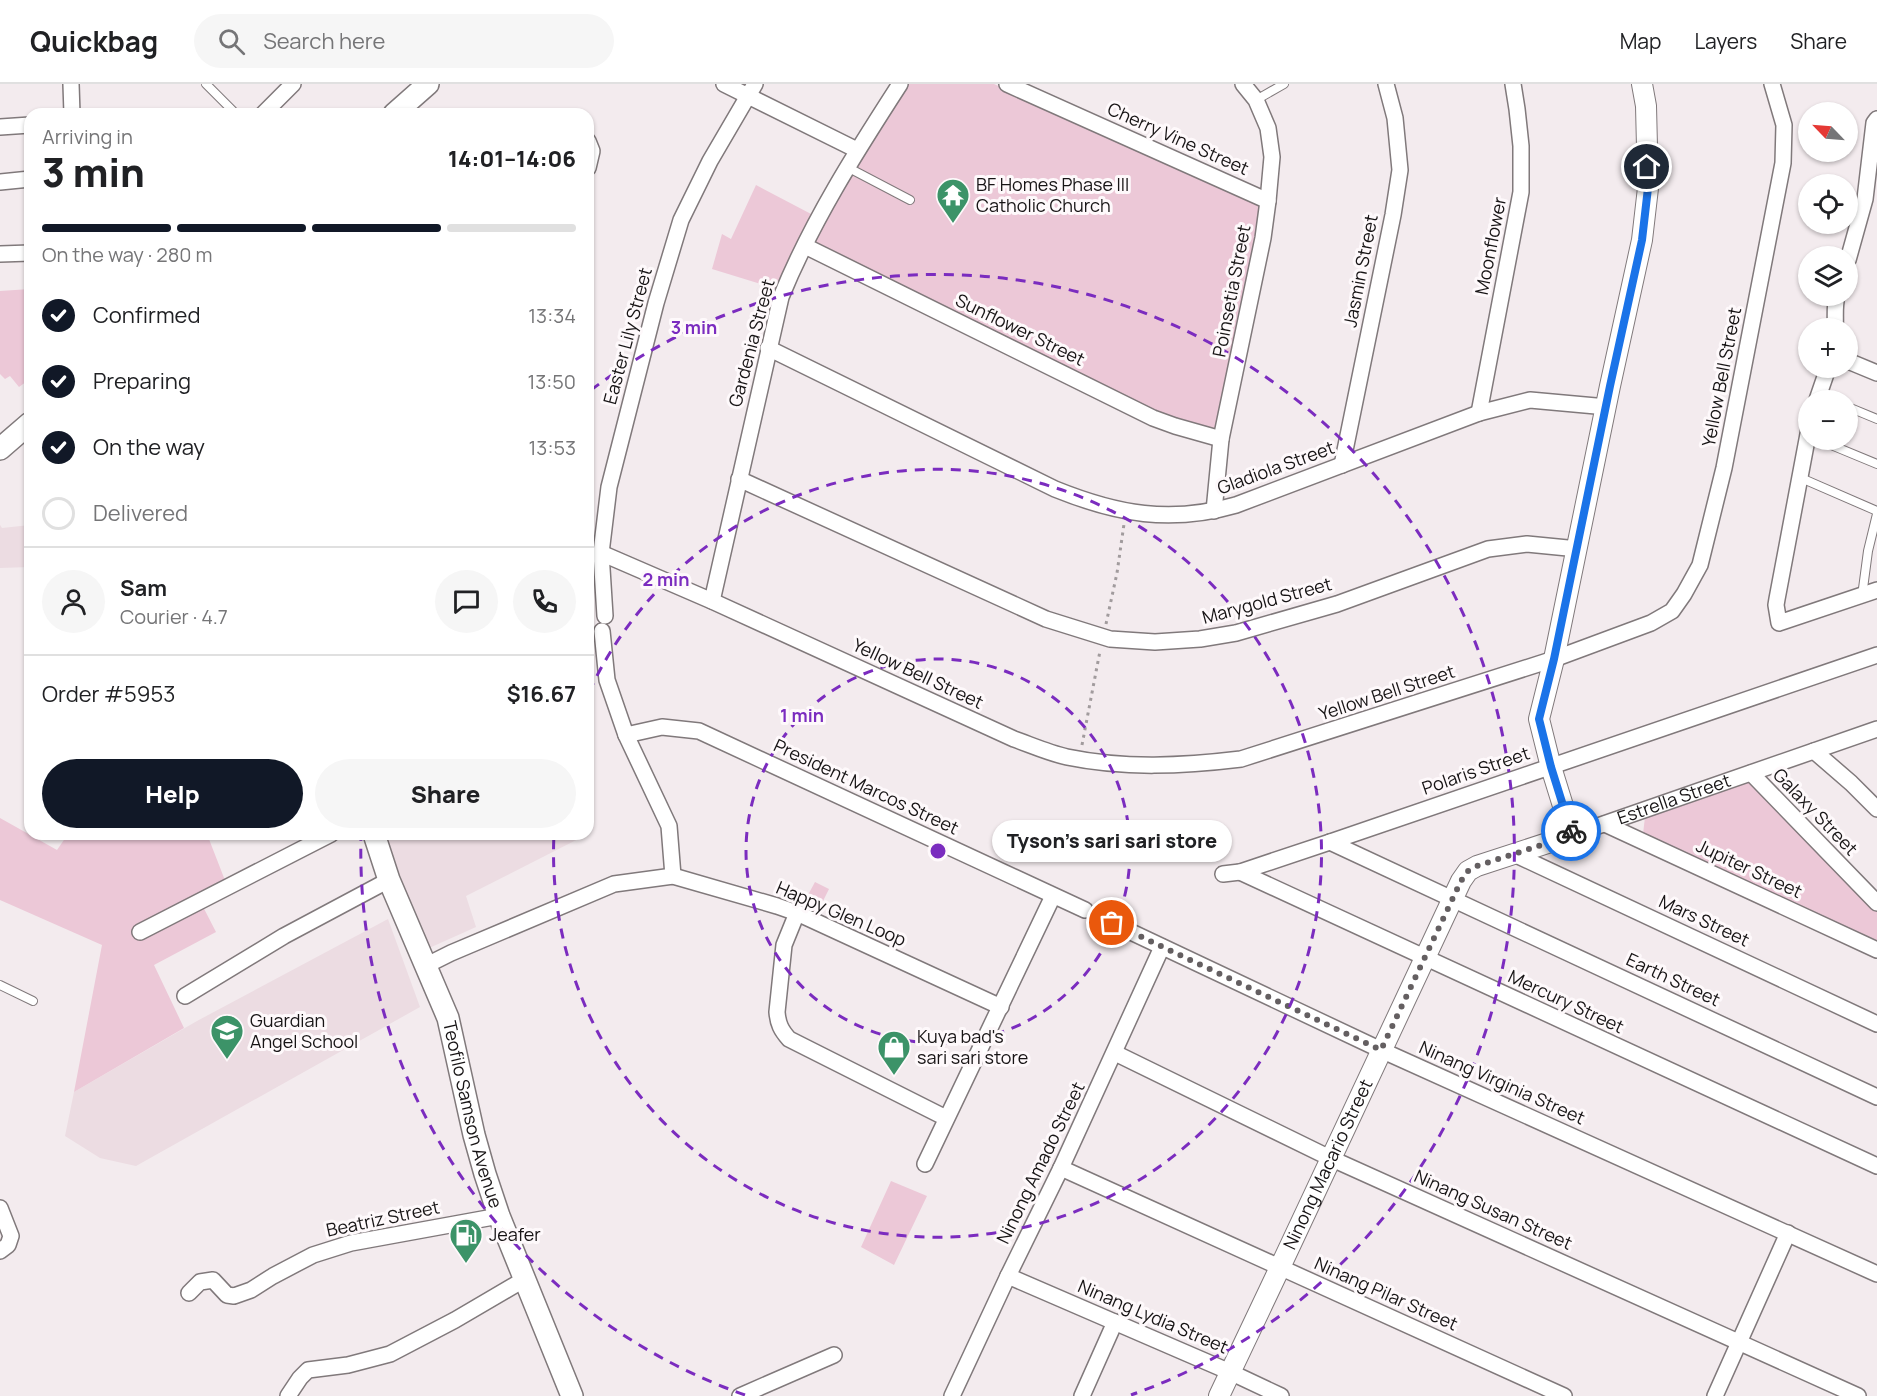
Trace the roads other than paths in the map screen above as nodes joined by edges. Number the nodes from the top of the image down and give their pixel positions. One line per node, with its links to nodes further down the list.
1 (71, 84): 16 (street)
2 (206, 84): 17 (lane)
3 (428, 84): 19 (main road)
4 (724, 84): 14 (street)
5 (900, 84): 23 (street, Gardenia Street)
6 (1007, 84): 28 (street, Cherry Vine Street)
7 (1243, 84): 15 (street, Poinsetia Street)
8 (1284, 84): 15 (lane)
9 (1386, 84): 46 (street, Jasmin Street)
10 (1513, 84): 38 (street, Moonflower)
11 (1642, 84): 36 (street)
12 (1772, 84): 58 (street, Yellow Bell Street)
13 (290, 85): 18 (street)
14 (752, 90): 23 (street); 52 (street, Easter Lily Street)
15 (1256, 100): 28 (street, Poinsetia Street)
16 (72, 108)
17 (230, 108)
18 (268, 108)
19 (401, 108)
20 (1877, 119): 30 (street)
21 (24, 125): 22 (street)
22 (0, 127)
23 (857, 150): 24 (street, Gardenia Street)
24 (847, 167): 27 (lane); 29 (street, Gardenia Street)
25 (24, 180): 26 (street)
26 (0, 182)
27 (910, 200)
28 (1268, 201): 41 (street, Poinsetia Street)
29 (805, 246): 33 (street, Gardenia Street); 41 (street, Sunflower Street)
30 (1852, 246)
31 (24, 253): 32 (street)
32 (0, 254)
33 (768, 348): 48 (street, Gardenia Street); 49 (street, Gladiola Street)
34 (1858, 365): 35 (street)
35 (1877, 373)
36 (1607, 407): 38 (street, Gladiola Street); 51 (street)
37 (1858, 411): 39 (lane)
38 (1479, 413): 46 (street, Gladiola Street)
39 (1877, 419)
40 (24, 428): 42 (main road)
41 (1221, 440): 49 (street, Poinsetia Street)
42 (0, 449)
43 (1808, 450): 47 (street)
44 (1845, 450): 45 (lane)
45 (1877, 464)
46 (1342, 465): 49 (street, Gladiola Street)
47 (1801, 478): 50 (lane); 53 (street)
48 (739, 479): 51 (street, Marygold Street); 54 (street, Gardenia Street)
49 (1214, 511)
50 (1877, 512): 53 (lane)
51 (1578, 549): 58 (street)
52 (601, 553): 54 (street, Yellow Bell Street); 55 (street, Easter Lily Street)
53 (1870, 593)
54 (712, 601): 58 (street, Yellow Bell Street)
55 (605, 616)
56 (602, 632): 60 (street)
57 (1877, 655): 62 (street, Polaris Street)
58 (1554, 659): 62 (street)
59 (1877, 729): 61 (street, Estrella Street)
60 (626, 735): 73 (street); 75 (street, President Marcos Street)
61 (1815, 751): 63 (street, Estrella Street); 64 (street)
62 (1551, 767): 66 (street); 69 (street, Polaris Street)
63 (1751, 773): 65 (street, Estrella Street); 77 (street, Galaxy Street)
64 (1877, 809)
65 (1605, 824): 66 (street, Estrella Street); 83 (street, Jupiter Street)
66 (1572, 835): 70 (street, Estrella Street)
67 (319, 840): 81 (street)
68 (377, 840): 74 (main road, Teofilo Samson Avenue)
69 (1330, 842): 71 (street, Polaris Street); 76 (street, Earth Street)
70 (1514, 854): 76 (street, Estrella Street); 90 (street, Mars Street)
71 (1240, 872): 72 (street, Polaris Street); 84 (street, Mercury Street)
72 (1223, 874)
73 (673, 876): 79 (street, Happy Glen Loop); 85 (street, Happy Glen Loop)
74 (389, 880): 85 (main road, Teofilo Samson Avenue); 87 (street)
75 (1053, 896): 78 (street, President Marcos Street); 89 (street)
76 (1452, 899): 84 (street, Ninong Macario Street); 93 (street, Earth Street)
77 (1877, 903)
78 (1084, 910)
79 (797, 913): 89 (street, Happy Glen Loop); 94 (street)
80 (1112, 923): 82 (street, Ninang Virginia Street)
81 (140, 932)
82 (1162, 947): 91 (street, Ninang Virginia Street); 92 (street, Ninong Amado Street)
83 (1877, 950)
84 (1425, 958): 91 (street, Ninong Macario Street); 97 (street, Mercury Street)
85 (425, 966): 100 (main road, Teofilo Samson Avenue)
86 (0, 985): 88 (lane)
87 (186, 996)
88 (33, 1001)
89 (1001, 1006): 94 (street)
90 (1877, 1024)
91 (1381, 1050): 95 (street, Ninong Macario Street); 101 (street, Ninang Virginia Street)
92 (1115, 1053): 95 (street, Ninang Susan Street); 98 (street, Ninong Amado Street)
93 (1877, 1096)
94 (946, 1118): 96 (street)
95 (1330, 1158): 103 (street, Ninong Macario Street); 109 (street, Ninang Susan Street)
96 (924, 1164)
97 (1877, 1166)
98 (1061, 1168): 103 (street, Ninang Pilar Street); 105 (street, Ninong Amado Street)
99 (0, 1208): 102 (street)
100 (499, 1216): 106 (main road, Teofilo Samson Avenue); 107 (street, Beatriz Street)
101 (1788, 1233): 104 (street, Ninang Virginia Street); 109 (street)
102 (0, 1251)
103 (1280, 1268): 111 (street, Ninong Macario Street); 119 (street, Ninang Pilar Street)
104 (1877, 1274)
105 (1008, 1276): 108 (street, Ninang Lydia Street); 115 (street, Ninong Amado Street)
106 (525, 1279): 112 (street); 113 (main road, Teofilo Samson Avenue)
107 (189, 1293)
108 (1115, 1322): 111 (street, Ninang Lydia Street); 116 (street)
109 (1739, 1343): 120 (street); 121 (street, Ninang Susan Street)
110 (834, 1355): 114 (street)
111 (1230, 1372): 117 (street, Ninong Macario Street); 118 (street, Ninang Lydia Street)
112 (288, 1396)
113 (572, 1396)
114 (740, 1396)
115 (952, 1396)
116 (1083, 1396)
117 (1219, 1396)
118 (1281, 1396)
119 (1564, 1396)
120 (1714, 1396)
121 (1858, 1396)

